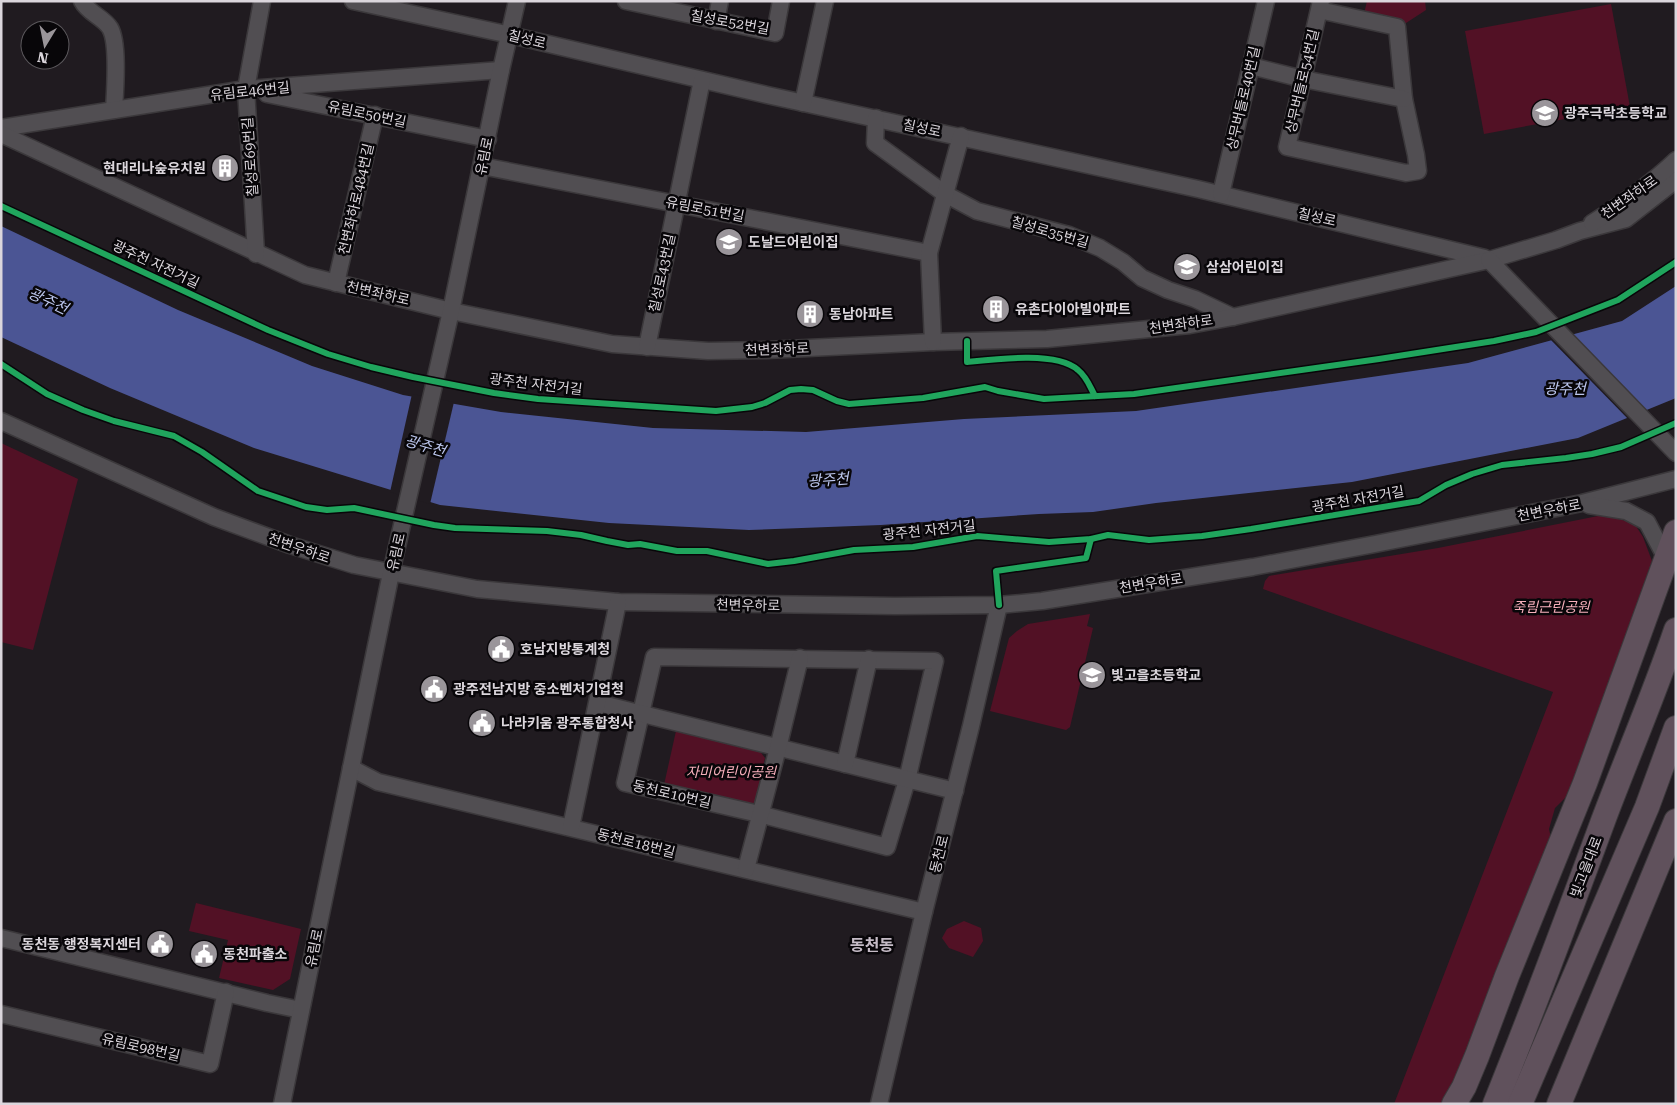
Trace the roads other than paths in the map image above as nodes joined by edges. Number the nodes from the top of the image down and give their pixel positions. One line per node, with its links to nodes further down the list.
1 (82, 1): 21 (street)
2 (262, 1): 18 (street, 칠성로69번길)
3 (353, 1): 13 (street, 칠성로)
4 (517, 1): 13 (street, 유림로)
5 (626, 1): 10 (street, 칠성로52번길)
6 (720, 1): 12 (street)
7 (782, 1): 12 (street, 칠성로52번길)
8 (825, 1): 20 (street)
9 (1266, 1): 14 (street, 상무버들로40번길)
10 (655, 4): 12 (street, 칠성로52번길)
11 (1320, 6): 16 (street, 상무버들로54번길); 19 (street)
12 (716, 21)
13 (510, 35): 15 (street, 유림로); 17 (street, 칠성로)
14 (1251, 66): 16 (street); 32 (street, 상무버들로40번길)
15 (501, 70): 18 (street, 유림로46번길); 27 (street, 유림로)
16 (1303, 79): 19 (street); 19 (street, 상무버들로54번길)
17 (702, 80): 20 (street, 칠성로); 33 (street, 칠성로43번길)
18 (246, 89): 21 (street, 유림로46번길); 22 (street, 유림로50번길); 36 (street, 칠성로69번길)
19 (1404, 100)
20 (803, 103): 23 (street, 칠성로)
21 (114, 110): 24 (street, 유림로46번길)
22 (376, 115): 27 (street, 유림로50번길); 38 (street, 천변좌하로484번길)
23 (876, 118): 26 (street, 칠성로); 31 (street, 칠성로35번길)
24 (1, 128)
25 (1, 134): 36 (street, 천변좌하로)
26 (961, 136): 31 (street); 32 (street, 칠성로)
27 (488, 139): 29 (street, 유림로)
28 (1676, 160): 34 (street, 천변좌하로)
29 (482, 166): 33 (street, 유림로51번길); 40 (street, 유림로)
30 (1676, 180): 34 (street, 천변좌하로)
31 (945, 194): 35 (street); 39 (street, 칠성로35번길)
32 (1221, 194): 37 (street, 칠성로)
33 (677, 204): 35 (street, 유림로51번길); 42 (street, 칠성로43번길)
34 (1580, 231): 37 (street, 천변좌하로)
35 (929, 253): 41 (street)
36 (256, 254): 38 (street, 천변좌하로)
37 (1490, 260): 39 (street, 천변좌하로); 44 (street)
38 (336, 283): 40 (street, 천변좌하로)
39 (1233, 317): 41 (street, 천변좌하로)
40 (450, 318): 42 (street, 천변좌하로); 49 (street, 유림로)
41 (933, 342): 42 (street, 천변좌하로)
42 (647, 347)
43 (1, 421): 49 (street, 천변우하로)
44 (1672, 450)
45 (1676, 479): 46 (street, 천변우하로)
46 (1582, 503): 48 (street); 51 (street, 천변우하로)
47 (1676, 532): 48 (highway)
48 (1671, 552): 75 (highway)
49 (390, 573): 50 (street, 천변우하로); 60 (street, 유림로)
50 (618, 602): 51 (street, 천변우하로); 55 (street)
51 (998, 605): 62 (street, 동천로)
52 (1676, 630): 72 (highway, 빛고을대로)
53 (800, 658): 54 (street, 동천로10번길); 56 (street, 동천로10번길); 58 (street)
54 (869, 659): 59 (street); 61 (street, 동천로10번길)
55 (598, 703): 56 (street); 65 (street)
56 (640, 712): 58 (street); 63 (street, 동천로10번길)
57 (1676, 728): 78 (highway)
58 (778, 748): 59 (street); 63 (street)
59 (845, 764): 61 (street)
60 (351, 768): 65 (street, 동천로18번길); 70 (street, 유림로)
61 (907, 780): 62 (street); 63 (street, 동천로10번길)
62 (955, 791): 67 (street, 동천로)
63 (759, 814): 66 (street)
64 (1676, 821): 79 (highway)
65 (571, 827): 66 (street, 동천로18번길)
66 (746, 869): 67 (street, 동천로18번길)
67 (924, 912): 74 (street, 동천로)
68 (1, 938): 69 (street)
69 (226, 992): 70 (street); 71 (street, 유림로98번길)
70 (301, 1010): 73 (street, 유림로)
71 (1, 1014)
72 (1515, 1054): 76 (highway); 77 (highway, 빛고을대로)
73 (282, 1104)
74 (879, 1104)
75 (1454, 1104)
76 (1480, 1104)
77 (1495, 1104)
78 (1520, 1104)
79 (1559, 1104)

